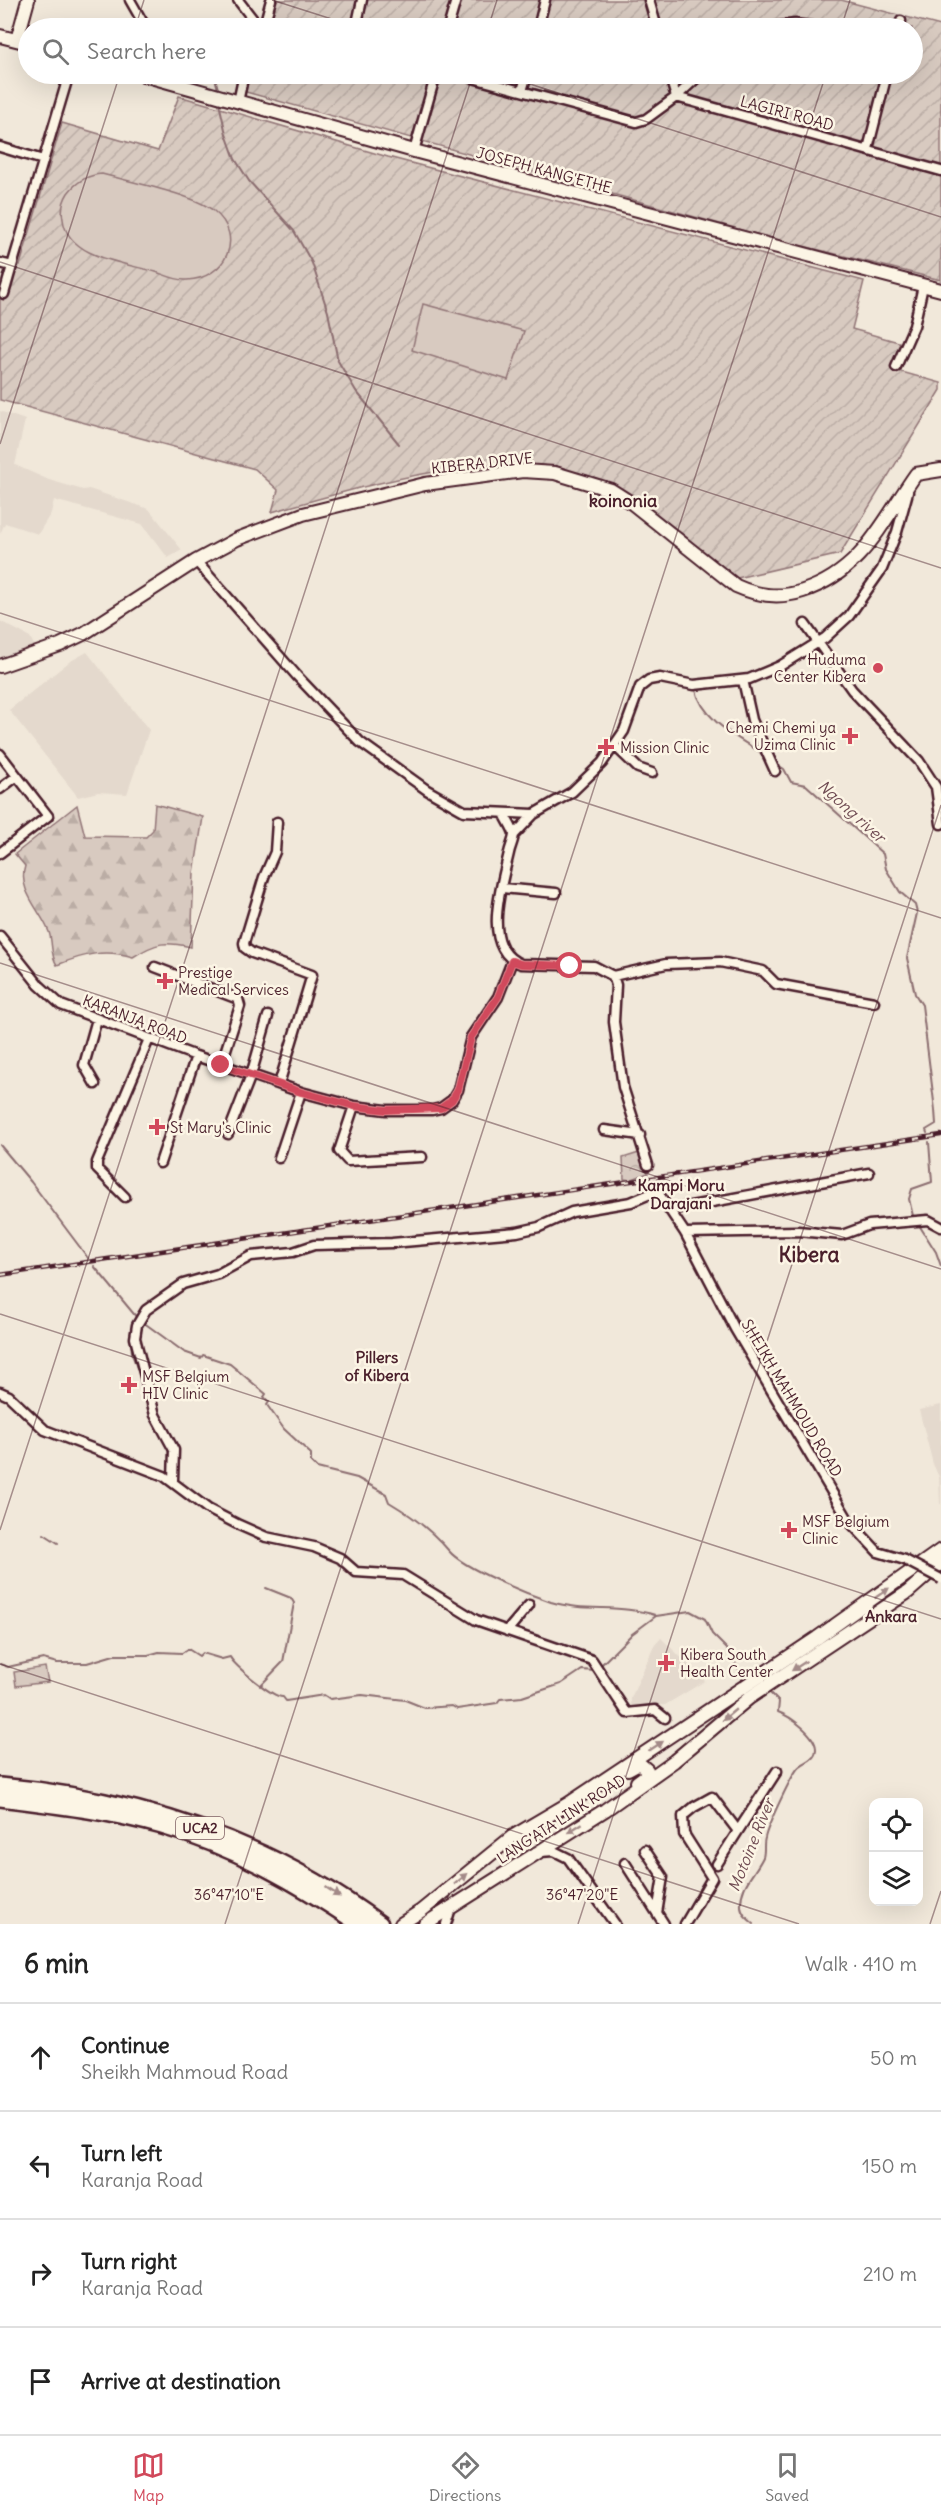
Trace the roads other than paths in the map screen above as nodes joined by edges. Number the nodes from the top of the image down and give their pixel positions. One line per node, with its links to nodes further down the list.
1 (28, 0): 9 (street)
2 (130, 0): 10 (street)
3 (238, 0): 11 (street)
4 (271, 0): 12 (street)
5 (362, 0): 13 (street)
6 (456, 0): 14 (street)
7 (545, 0): 15 (street)
8 (650, 0): 16 (street)
9 (26, 18)
10 (140, 18)
11 (250, 18)
12 (266, 18)
13 (358, 18)
14 (451, 18)
15 (540, 18)
16 (654, 18)
17 (0, 36): 18 (street)
18 (18, 41)
19 (66, 84): 34 (street)
20 (187, 84): 30 (street, JOSEPH KANG'ETHE)
21 (242, 84): 30 (street)
22 (432, 84): 33 (street)
23 (494, 84): 28 (street)
24 (524, 84): 28 (street)
25 (672, 84): 29 (street)
26 (690, 84): 29 (street)
27 (884, 84): 32 (street)
28 (522, 92): 29 (street)
29 (676, 97): 32 (street, LAGIRI ROAD)
30 (238, 102): 33 (street, JOSEPH KANG'ETHE)
31 (0, 147): 34 (street)
32 (868, 150): 35 (street, LAGIRI ROAD)
33 (414, 151): 38 (street, JOSEPH KANG'ETHE)
34 (43, 160): 37 (street)
35 (941, 171)
36 (0, 263): 37 (street)
37 (12, 267): 40 (street)
38 (923, 285): 39 (street, JOSEPH KANG'ETHE); 41 (street)
39 (941, 290)
40 (4, 294)
41 (896, 367)
42 (940, 470): 43 (street)
43 (913, 478): 44 (street, KIBERA DRIVE); 46 (street)
44 (196, 561): 47 (street, KIBERA DRIVE); 55 (street)
45 (805, 624): 46 (street)
46 (820, 642): 48 (street); 58 (street)
47 (0, 666)
48 (743, 680): 49 (street); 51 (street)
49 (615, 746): 52 (street); 56 (street)
50 (0, 754): 53 (street)
51 (773, 768)
52 (652, 773)
53 (16, 776): 54 (street); 60 (street)
54 (0, 789)
55 (504, 813): 56 (street); 59 (street)
56 (534, 814): 59 (street)
57 (277, 822): 75 (street)
58 (941, 824)
59 (514, 835): 61 (street)
60 (0, 853)
61 (502, 888): 62 (street); 64 (street)
62 (556, 893)
63 (0, 936): 69 (street, KARANJA ROAD)
64 (512, 961): 66 (street); 77 (street, KARANJA ROAD)
65 (155, 967): 72 (street)
66 (613, 976): 67 (street); 80 (street)
67 (874, 1002)
68 (268, 1016): 73 (street)
69 (97, 1019): 70 (street, KARANJA ROAD); 74 (street)
70 (149, 1039): 71 (street, KARANJA ROAD); 86 (street)
71 (196, 1056): 72 (street, KARANJA ROAD); 83 (street)
72 (221, 1065): 73 (street, KARANJA ROAD)
73 (250, 1075): 75 (street, KARANJA ROAD); 79 (street)
74 (95, 1084)
75 (279, 1084): 76 (street, KARANJA ROAD)
76 (301, 1092): 77 (street, KARANJA ROAD); 82 (street)
77 (354, 1106): 81 (street)
78 (604, 1130): 80 (street)
79 (228, 1134)
80 (639, 1135): 84 (street)
81 (422, 1157)
82 (279, 1158)
83 (160, 1163)
84 (648, 1165)
85 (869, 1173): 87 (street)
86 (125, 1197)
87 (669, 1210): 89 (street, SHEIKH MAHMOUD ROAD); 91 (street, SHEIKH MAHMOUD ROAD)
88 (941, 1227): 89 (street)
89 (685, 1233): 94 (street, SHEIKH MAHMOUD ROAD, bridge)
90 (0, 1392): 91 (street)
91 (173, 1480): 96 (street)
92 (941, 1550): 101 (street, LANG'ATA LINK ROAD, one-way to 92)
93 (941, 1563): 102 (street, LANG'ATA LINK ROAD, one-way to 102)
94 (941, 1579)
95 (529, 1605): 96 (street)
96 (507, 1631): 97 (street)
97 (665, 1718)
98 (777, 1771): 103 (street)
99 (0, 1786): 112 (highway, UCA2, one-way to 112)
100 (0, 1798): 111 (highway, UCA2)
101 (568, 1804): 102 (street); 110 (street, LANG'ATA LINK ROAD, one-way to 101)
102 (605, 1810): 105 (street, LANG'ATA LINK ROAD, one-way to 105)
103 (738, 1831): 107 (street); 117 (street)
104 (645, 1850): 109 (street)
105 (537, 1852): 108 (street, LANG'ATA LINK ROAD); 115 (street)
106 (626, 1863): 109 (street)
107 (717, 1864)
108 (451, 1908): 110 (street, LANG'ATA LINK ROAD); 114 (street)
109 (657, 1914): 116 (street)
110 (420, 1920): 113 (street, LANG'ATA LINK ROAD)
111 (359, 1924)
112 (380, 1924)
113 (401, 1924)
114 (446, 1924)
115 (615, 1924)
116 (664, 1924)
117 (685, 1924)

